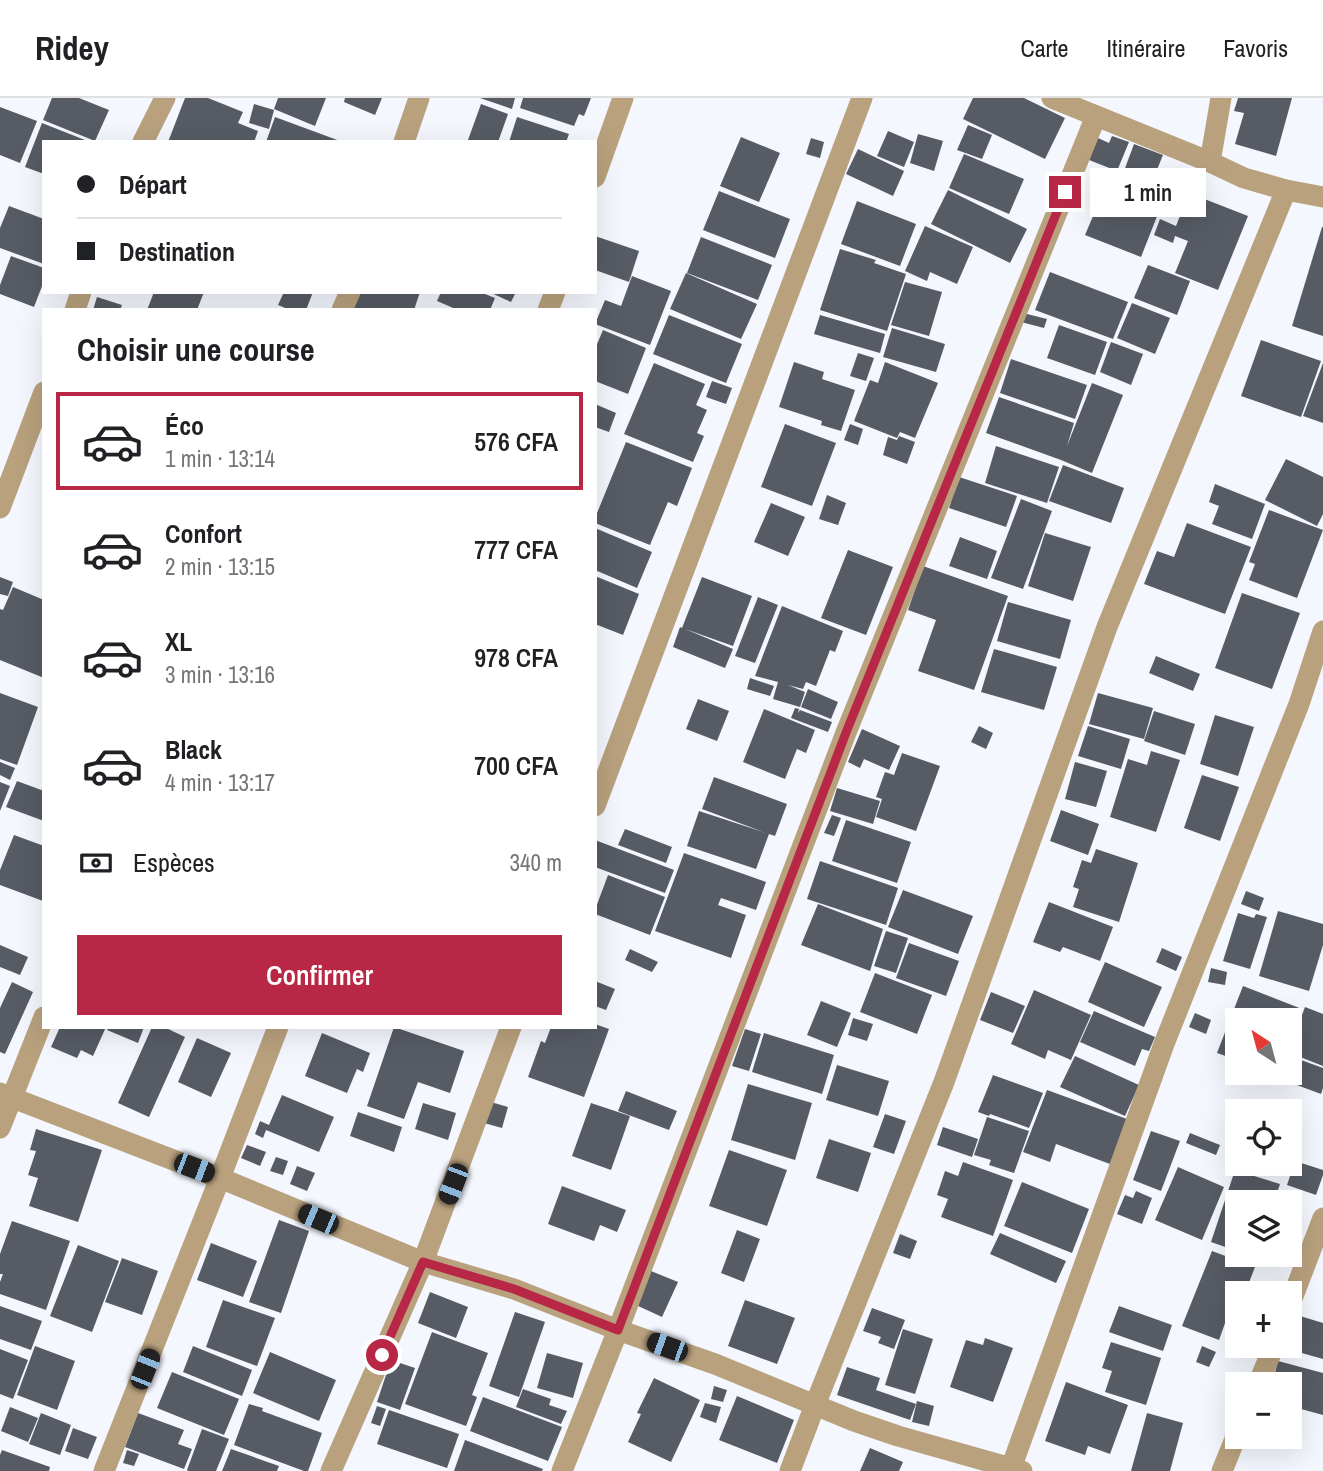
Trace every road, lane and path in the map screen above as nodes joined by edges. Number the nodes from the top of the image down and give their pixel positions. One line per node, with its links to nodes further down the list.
1 (165, 98): 8 (street)
2 (419, 98): 9 (street)
3 (623, 98): 11 (street)
4 (862, 98): 17 (street)
5 (1052, 98): 7 (street)
6 (1221, 98): 10 (street)
7 (1096, 116): 10 (street); 27 (street)
8 (144, 140)
9 (405, 140)
10 (1210, 162): 12 (street)
11 (597, 171)
12 (1286, 190): 13 (street); 28 (street)
13 (1323, 197)
14 (42, 397): 15 (street)
15 (0, 508)
16 (1323, 631): 30 (street)
17 (597, 801)
18 (42, 1021): 21 (street)
19 (277, 1029): 23 (street)
20 (511, 1029): 25 (street)
21 (6, 1095): 22 (street); 23 (street)
22 (0, 1129)
23 (220, 1178): 25 (street); 31 (street)
24 (1323, 1218): 26 (street)
25 (423, 1262): 27 (street); 32 (street)
26 (1299, 1281)
27 (618, 1330): 28 (street); 33 (street)
28 (815, 1405): 30 (street); 34 (street)
29 (1231, 1449): 35 (street)
30 (1014, 1470)
31 (104, 1471)
32 (331, 1471)
33 (562, 1471)
34 (790, 1471)
35 (1222, 1471)

